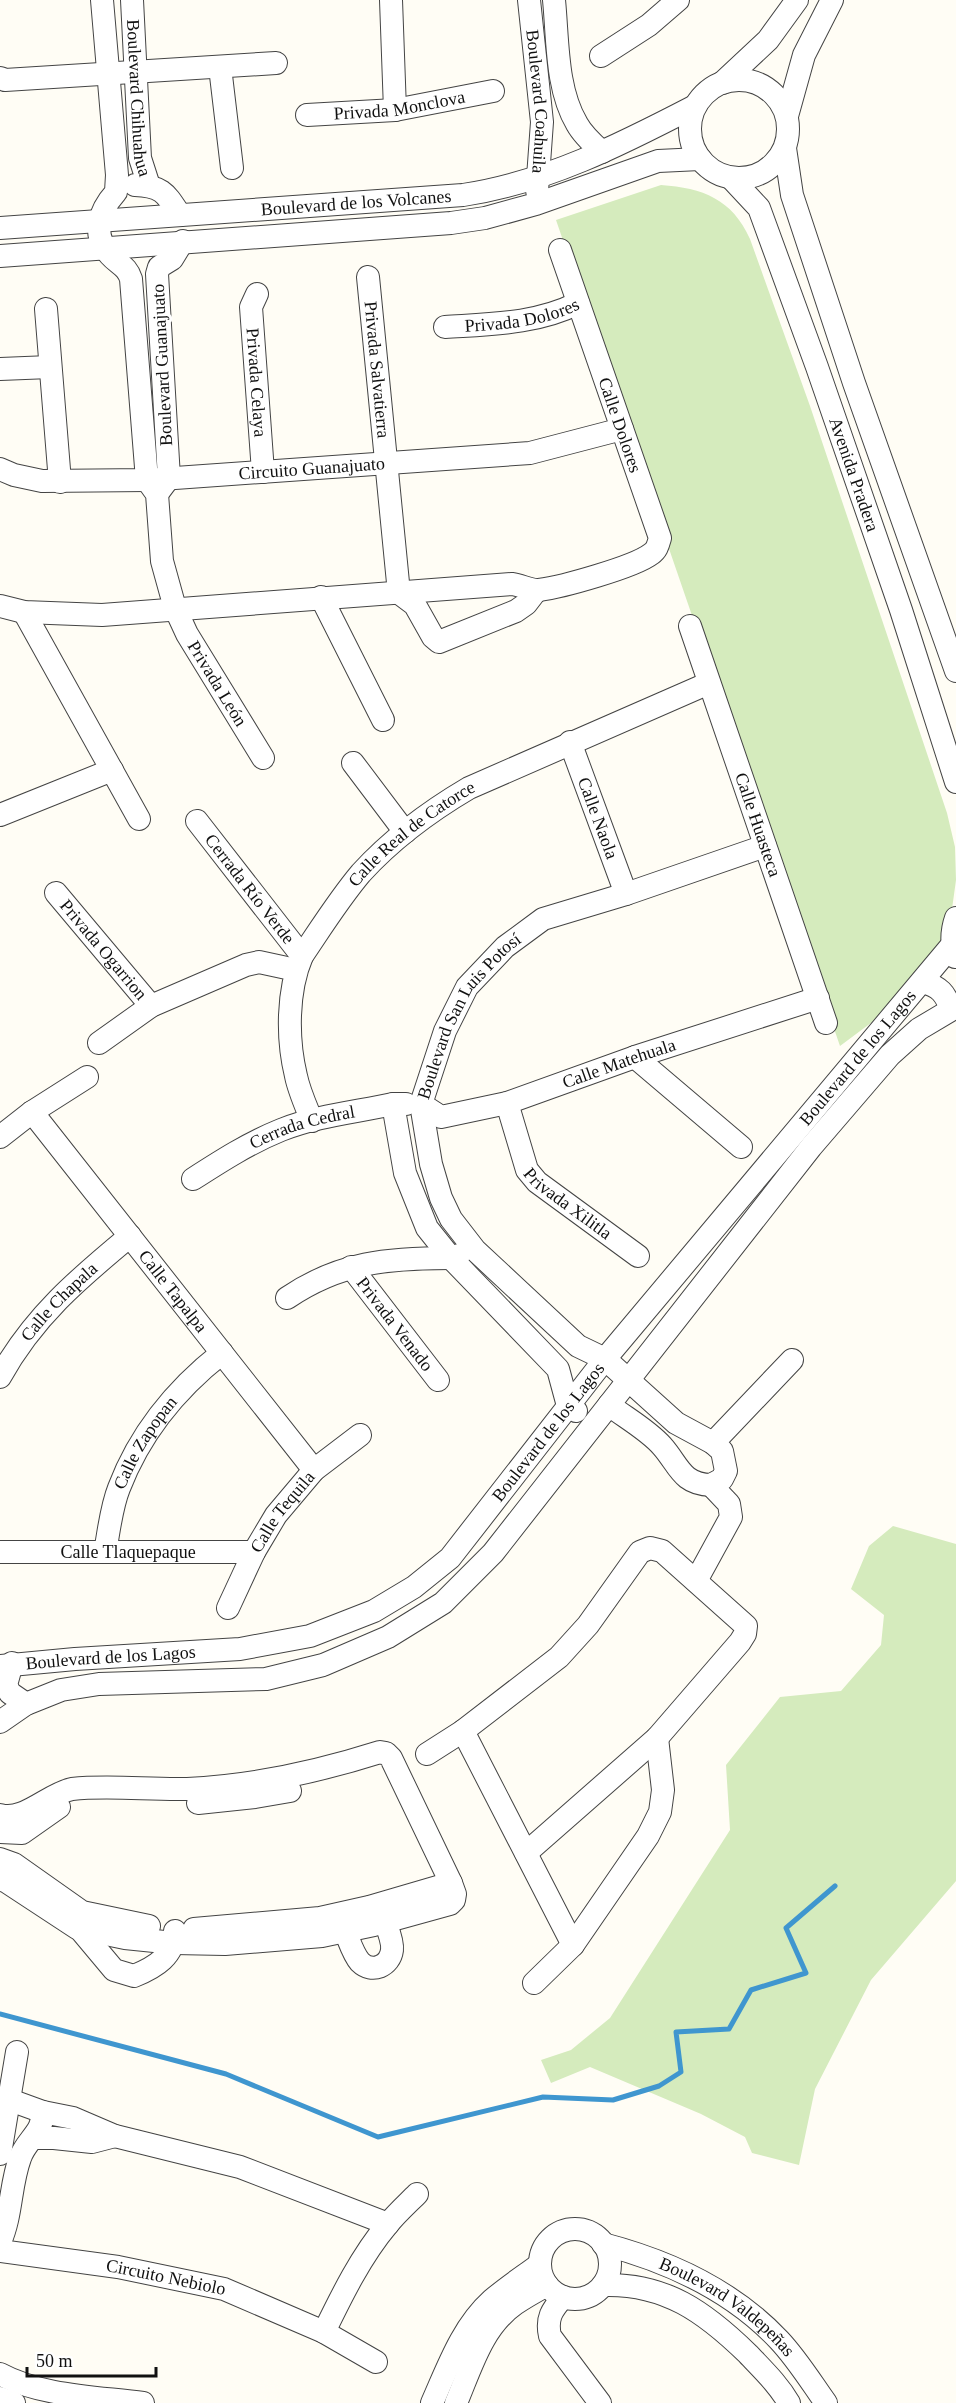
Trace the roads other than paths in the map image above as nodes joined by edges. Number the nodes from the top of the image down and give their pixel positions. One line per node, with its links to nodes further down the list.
1 (102, 0): 15 (street, Boulevard Chihuahua)
2 (132, 0): 14 (street, Boulevard Chihuahua)
3 (391, 0): 20 (street)
4 (529, 0): 25 (street, Boulevard Coahuila)
5 (554, 0): 23 (street, Boulevard Coahuila)
6 (678, 0): 11 (street)
7 (797, 0): 9 (street)
8 (832, 0): 10 (street)
9 (768, 40): 10 (street); 17 (street)
10 (804, 55): 22 (street)
11 (601, 56)
12 (276, 63): 13 (street)
13 (219, 67): 14 (street); 30 (street)
14 (137, 73): 15 (street); 33 (street, Boulevard Chihuahua)
15 (108, 75): 16 (street); 34 (street, Boulevard Chihuahua)
16 (0, 78)
17 (722, 83): 19 (street); 22 (street)
18 (493, 92): 20 (street, Privada Monclova)
19 (695, 106): 24 (street, Boulevard de los Volcanes); 28 (street)
20 (395, 110): 21 (street, Privada Monclova)
21 (307, 115)
22 (787, 116): 26 (street)
23 (577, 125): 25 (street); 27 (street, Boulevard Coahuila)
24 (652, 129): 27 (street, Boulevard de los Volcanes); 29 (street)
25 (542, 136): 31 (street, Boulevard Coahuila)
26 (785, 148): 32 (street); 35 (street, Avenida Pradera)
27 (602, 152): 31 (street, Boulevard de los Volcanes)
28 (700, 159): 29 (street, Boulevard de los Volcanes); 32 (street)
29 (658, 161): 36 (street, Boulevard de los Volcanes)
30 (232, 168)
31 (537, 178): 36 (street, Boulevard Coahuila); 38 (street, Boulevard de los Volcanes)
32 (731, 178): 37 (street, Avenida Pradera)
33 (149, 186): 34 (street); 38 (street, Boulevard Chihuahua)
34 (116, 192): 39 (street, Boulevard Chihuahua)
35 (792, 195): 37 (street); 54 (street, Avenida Pradera)
36 (536, 204): 41 (street, Boulevard de los Volcanes)
37 (759, 208): 55 (street, Avenida Pradera)
38 (180, 215): 39 (street, Boulevard de los Volcanes)
39 (99, 221): 40 (street, Boulevard de los Volcanes); 42 (street)
40 (0, 228)
41 (183, 241): 42 (street, Boulevard de los Volcanes); 45 (street, Boulevard Guanajuato)
42 (104, 247): 44 (street, Boulevard de los Volcanes); 46 (street, Boulevard Guanajuato)
43 (560, 250): 49 (street, Privada Dolores)
44 (0, 256)
45 (159, 267): 46 (street); 61 (street, Boulevard Guanajuato)
46 (128, 268): 61 (street, Boulevard Guanajuato)
47 (368, 277): 57 (street, Privada Salvatierra)
48 (257, 294): 59 (street, Privada Celaya)
49 (578, 303): 51 (street, Privada Dolores); 56 (street, Calle Dolores)
50 (46, 309): 52 (street)
51 (445, 327)
52 (50, 367): 53 (street); 60 (street)
53 (0, 369)
54 (866, 418): 55 (street); 65 (street, Avenida Pradera)
55 (838, 427): 68 (street, Avenida Pradera)
56 (622, 429): 57 (street, Circuito Guanajuato); 62 (street, Calle Dolores)
57 (386, 463): 59 (street, Circuito Guanajuato); 63 (street, Privada Salvatierra)
58 (0, 469): 60 (street, Circuito Guanajuato)
59 (263, 472): 61 (street, Circuito Guanajuato)
60 (60, 482): 61 (street, Circuito Guanajuato)
61 (158, 484): 66 (street, Boulevard Guanajuato)
62 (536, 591): 63 (street); 63 (street)
63 (399, 592): 64 (street)
64 (321, 597): 66 (street); 72 (street)
65 (930, 601): 68 (street); 70 (street, Avenida Pradera)
66 (175, 608): 67 (street); 74 (street, Privada León)
67 (9, 610): 76 (street)
68 (901, 610): 77 (street, Avenida Pradera)
69 (690, 626): 71 (street, Calle Huasteca)
70 (956, 671)
71 (709, 683): 73 (street, Calle Real de Catorce); 82 (street, Calle Huasteca)
72 (383, 720)
73 (570, 742): 81 (street, Calle Real de Catorce); 84 (street, Calle Naola)
74 (263, 758)
75 (353, 763): 81 (street)
76 (112, 770): 78 (street); 79 (street)
77 (956, 782)
78 (0, 815)
79 (139, 819)
80 (197, 821): 87 (street, Cerrada Río Verde)
81 (405, 832): 87 (street, Calle Real de Catorce)
82 (765, 846): 84 (street, Boulevard San Luis Potosí); 89 (street, Calle Huasteca)
83 (56, 893): 90 (street, Privada Ogarrion)
84 (626, 894): 98 (street, Boulevard San Luis Potosí)
85 (956, 918): 86 (street)
86 (954, 953): 88 (street, Boulevard de los Lagos)
87 (299, 963): 90 (street, Privada Ogarrion); 100 (street, Calle Real de Catorce)
88 (923, 982): 91 (street); 114 (street, Boulevard de los Lagos)
89 (818, 998): 92 (street, Calle Huasteca); 94 (street, Calle Matehuala)
90 (151, 1006): 93 (street, Privada Ogarrion)
91 (954, 1008): 119 (street, Boulevard de los Lagos)
92 (826, 1023)
93 (99, 1043)
94 (636, 1057): 96 (street, Calle Matehuala); 102 (street)
95 (87, 1077): 99 (street)
96 (507, 1103): 98 (street, Calle Matehuala); 106 (street, Privada Xilitla)
97 (393, 1104): 98 (street, Cerrada Cedral); 100 (street, Cerrada Cedral); 107 (street, Boulevard San Luis Potosí)
98 (421, 1104): 105 (street, Boulevard San Luis Potosí)
99 (32, 1112): 101 (street); 104 (street, Calle Tapalpa)
100 (312, 1121): 103 (street, Cerrada Cedral)
101 (0, 1137)
102 (741, 1147)
103 (193, 1179)
104 (130, 1236): 113 (street, Calle Tapalpa); 117 (street, Calle Chapala)
105 (475, 1250): 107 (street, Privada Venado); 110 (street, Boulevard San Luis Potosí)
106 (638, 1256)
107 (451, 1258): 108 (street, Privada Venado); 111 (street, Boulevard San Luis Potosí)
108 (351, 1267): 109 (street, Privada Venado); 118 (street, Privada Venado)
109 (287, 1298)
110 (534, 1305): 111 (street); 112 (street, Boulevard San Luis Potosí)
111 (516, 1323): 116 (street, Boulevard San Luis Potosí)
112 (578, 1346): 114 (street, Boulevard San Luis Potosí); 116 (street)
113 (222, 1353): 125 (street, Calle Tapalpa); 128 (street, Calle Zapopan)
114 (605, 1359): 119 (street, Boulevard San Luis Potosí); 121 (street, Boulevard de los Lagos)
115 (792, 1360): 124 (street)
116 (558, 1369): 121 (street, Boulevard San Luis Potosí)
117 (0, 1377)
118 (438, 1380)
119 (628, 1380): 120 (street, Boulevard de los Lagos); 124 (street, Boulevard San Luis Potosí)
120 (609, 1405): 122 (street, Boulevard de los Lagos); 126 (street)
121 (568, 1406): 122 (street); 132 (street, Boulevard de los Lagos)
122 (593, 1425): 133 (street, Boulevard de los Lagos)
123 (360, 1435): 125 (street, Calle Tequila)
124 (713, 1443): 126 (street)
125 (314, 1470): 129 (street, Calle Tequila)
126 (711, 1485): 130 (street)
127 (0, 1552): 128 (street, Calle Tlaquepaque)
128 (105, 1552): 129 (street, Calle Tlaquepaque)
129 (254, 1552): 131 (street, Calle Tequila)
130 (696, 1581): 135 (street); 136 (street)
131 (228, 1608)
132 (6, 1665): 133 (street)
133 (26, 1704): 134 (street, Boulevard de los Lagos)
134 (0, 1722)
135 (463, 1731): 137 (street); 140 (street)
136 (657, 1738): 140 (street); 147 (street)
137 (427, 1754)
138 (0, 1815): 139 (street)
139 (15, 1826): 141 (street); 142 (street)
140 (526, 1852): 147 (street)
141 (5, 1871): 143 (street)
142 (376, 1918): 144 (street); 144 (street); 145 (street)
143 (80, 1920): 146 (street); 146 (street)
144 (345, 1931): 145 (street)
145 (271, 1932): 146 (street)
146 (175, 1937)
147 (573, 1945): 148 (street)
148 (534, 1983)
149 (17, 2052): 150 (street)
150 (10, 2100): 151 (street); 154 (street)
151 (43, 2112): 152 (street); 153 (street)
152 (115, 2136): 153 (street); 157 (street)
153 (34, 2138): 156 (street)
154 (0, 2154)
155 (417, 2194): 157 (street)
156 (5, 2211): 158 (street)
157 (388, 2224): 163 (street)
158 (0, 2241)
159 (603, 2244): 161 (street); 162 (street); 165 (street, Boulevard Valdepeñas)
160 (0, 2251): 163 (street, Circuito Nebiolo)
161 (550, 2282): 162 (street); 171 (street); 172 (street); 173 (street)
162 (603, 2285): 167 (street, Boulevard Valdepeñas)
163 (324, 2332): 164 (street, Circuito Nebiolo)
164 (376, 2362)
165 (803, 2370): 167 (street); 174 (street, Boulevard Valdepeñas)
166 (0, 2374): 170 (street)
167 (784, 2395)
168 (0, 2398): 169 (street)
169 (14, 2403)
170 (143, 2403)
171 (432, 2403)
172 (456, 2403)
173 (600, 2403)
174 (826, 2403)

